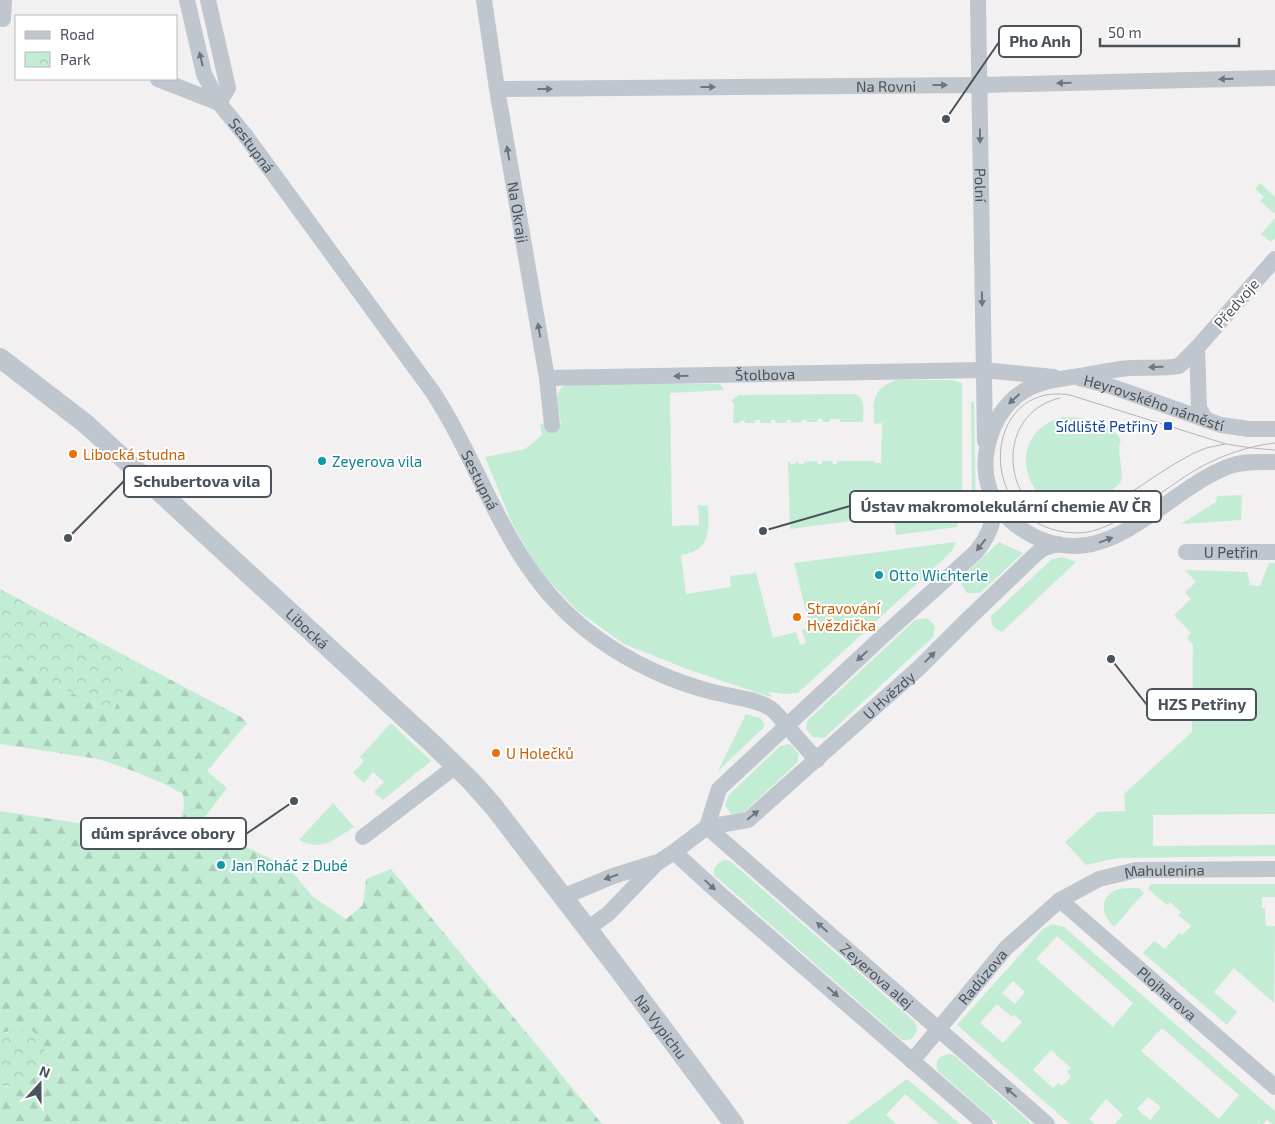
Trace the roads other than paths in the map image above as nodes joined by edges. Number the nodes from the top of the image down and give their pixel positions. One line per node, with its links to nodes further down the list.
1 (4, 0): 6 (street)
2 (187, 0): 11 (street, Sestupná, one-way to 2)
3 (208, 0): 11 (street, Sestupná)
4 (484, 0): 10 (street, Na Okraji)
5 (978, 0): 9 (street, Polní)
6 (6, 20)
7 (1275, 78): 9 (street, Na Rovni, one-way to 9)
8 (161, 80): 11 (street)
9 (980, 85): 10 (street, Na Rovni, one-way to 9); 15 (street, Polní, one-way to 15)
10 (497, 89): 17 (street, Na Okraji, one-way to 10)
11 (219, 103): 27 (street, Sestupná)
12 (1275, 259): 13 (street, Předvoje)
13 (1197, 348): 16 (street, Heyrovského náměstí, one-way to 16); 18 (street)
14 (0, 358): 29 (street, Libocká)
15 (983, 370): 16 (street, Štolbova); 17 (street, Štolbova, one-way to 17); 21 (street, Polní)
16 (1068, 377): 18 (street, Heyrovského náměstí); 21 (street, Heyrovského náměstí, one-way to 21)
17 (547, 378): 19 (street, Na Okraji)
18 (1206, 420): 20 (street, Heyrovského náměstí)
19 (552, 425)
20 (1275, 429)
21 (985, 458): 23 (street, Heyrovského náměstí)
22 (1275, 462): 24 (street, Heyrovského náměstí, one-way to 22)
23 (994, 500): 24 (street, Heyrovského náměstí); 27 (street, one-way to 27)
24 (1058, 544): 28 (street, U Hvězdy, one-way to 24)
25 (1186, 552): 26 (street, U Petřin)
26 (1275, 552)
27 (787, 726): 28 (street, Sestupná); 30 (street)
28 (817, 760): 30 (street, U Hvězdy, one-way to 28)
29 (456, 766): 31 (street); 35 (street, Libocká)
30 (707, 827): 32 (street, U Hvězdy); 38 (street, Zeyerova alej, one-way to 30)
31 (363, 837)
32 (674, 852): 33 (street, U Hvězdy); 39 (street, one-way to 39)
33 (658, 863): 35 (street, U Hvězdy, one-way to 35); 37 (street, U Hvězdy)
34 (1275, 869): 36 (street, Mahulenina)
35 (563, 897): 37 (street, Libocká)
36 (1060, 900): 38 (street, Radúzova); 40 (street, Plojharova)
37 (587, 929): 41 (street, Na Vypichu)
38 (939, 1029): 39 (street, Radúzova); 43 (street, Zeyerova alej, one-way to 38)
39 (912, 1061): 42 (street)
40 (1275, 1087)
41 (734, 1124)
42 (986, 1124)
43 (1047, 1124)

